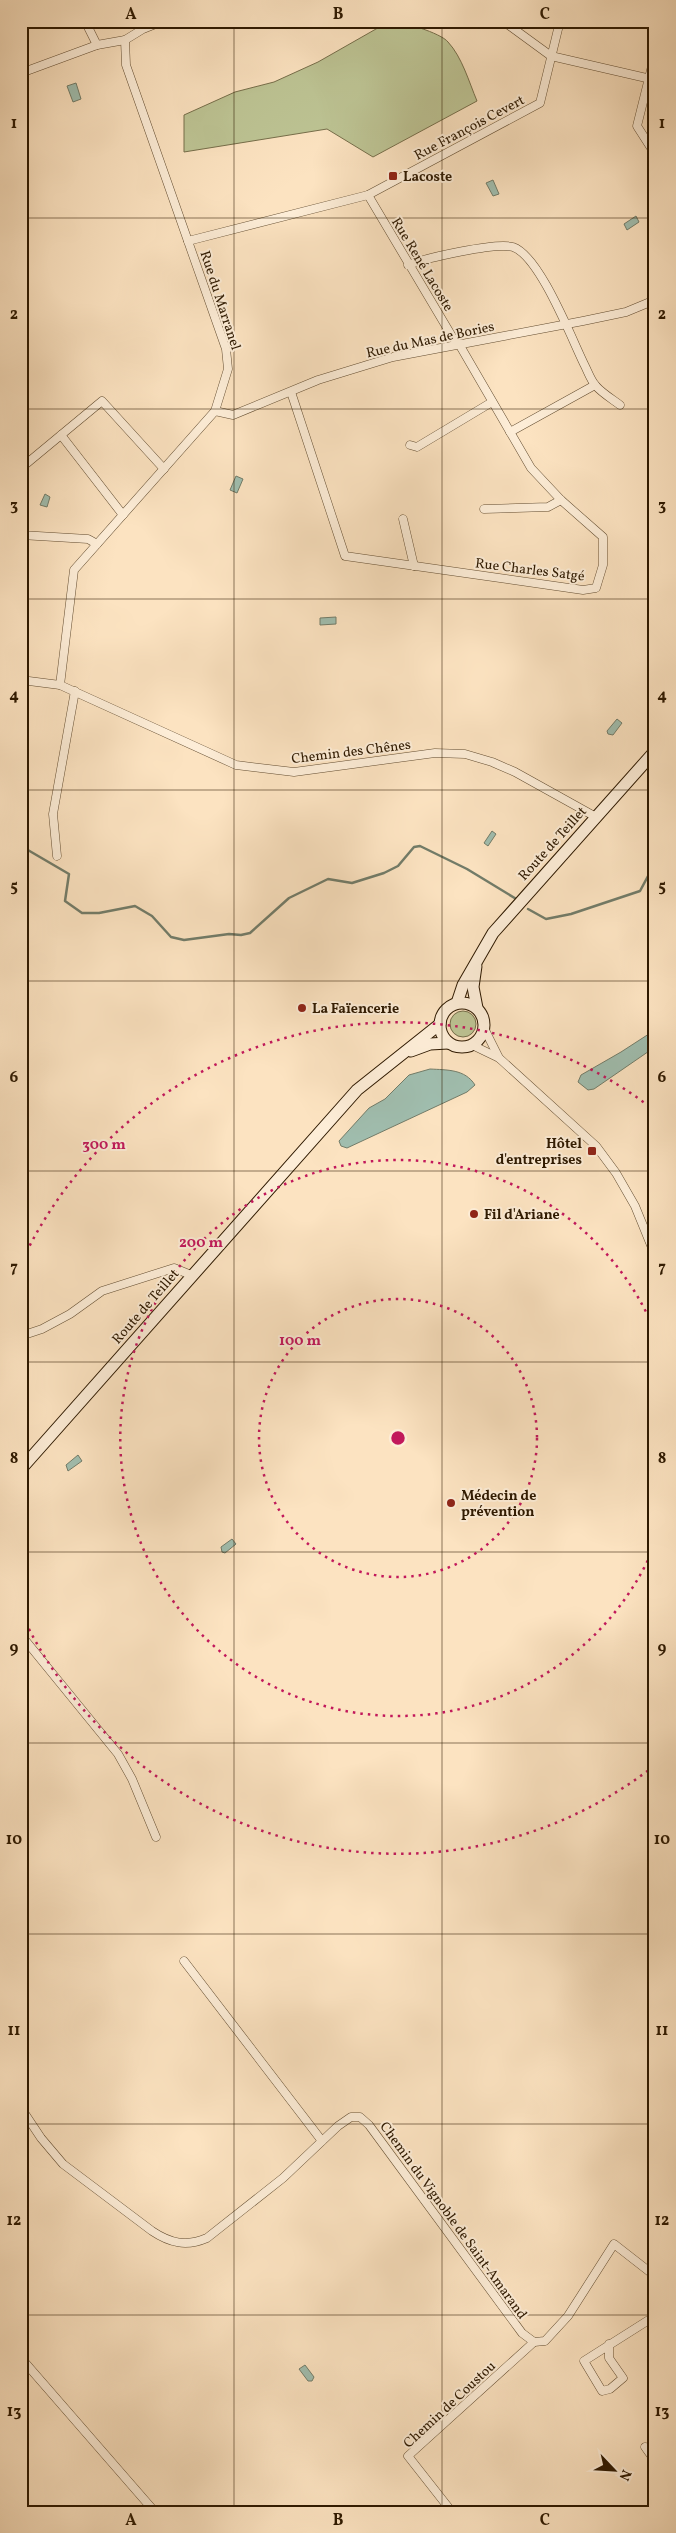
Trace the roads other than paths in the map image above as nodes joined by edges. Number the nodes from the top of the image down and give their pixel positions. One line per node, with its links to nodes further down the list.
1 (85, 21): 6 (street)
2 (163, 21): 5 (street)
3 (503, 21): 8 (street)
4 (560, 21): 8 (street, Rue François Cevert)
5 (125, 40): 6 (street); 13 (street, Rue du Marranel)
6 (97, 45): 9 (street)
7 (655, 54): 10 (street)
8 (551, 56): 10 (street); 12 (street, Rue François Cevert)
9 (21, 73)
10 (652, 79): 11 (street)
11 (655, 154)
12 (368, 195): 13 (street, Rue François Cevert); 14 (street, Rue René Lacoste)
13 (188, 241): 22 (street, Rue du Marranel)
14 (408, 265): 16 (street); 17 (street, Rue René Lacoste)
15 (655, 300): 16 (street, Rue du Mas de Bories)
16 (566, 324): 17 (street, Rue du Mas de Bories); 18 (street)
17 (459, 344): 19 (street, Rue du Mas de Bories); 20 (street, Rue Charles Satgé)
18 (595, 385): 21 (street); 23 (street)
19 (291, 392): 22 (street, Rue du Mas de Bories); 34 (street, Rue Charles Satgé)
20 (492, 402): 23 (street, Rue Charles Satgé); 25 (street)
21 (620, 405)
22 (215, 411): 27 (street, Rue du Marranel)
23 (510, 432): 28 (street, Rue Charles Satgé)
24 (60, 435): 26 (street); 27 (street); 30 (street)
25 (410, 444)
26 (26, 464)
27 (164, 469): 30 (street, Rue du Marranel)
28 (561, 500): 29 (street); 34 (street, Rue Charles Satgé)
29 (484, 509)
30 (123, 515): 33 (street, Rue du Marranel)
31 (403, 520): 34 (street)
32 (21, 534): 33 (street)
33 (97, 544): 36 (street, Rue du Marranel)
34 (414, 566)
35 (21, 680): 36 (street, Chemin des Chênes)
36 (60, 685): 37 (street, Chemin des Chênes)
37 (74, 691): 39 (street, Chemin des Chênes); 40 (street)
38 (655, 751): 39 (main road, Route de Teillet)
39 (596, 816): 41 (main road, Route de Teillet)
40 (57, 856)
41 (477, 959): 42 (main road, Route de Teillet); 43 (main road, Route de Teillet)
42 (457, 1004): 43 (main road); 44 (main road)
43 (477, 1008): 45 (main road)
44 (440, 1024): 46 (main road); 48 (main road, Route de Teillet)
45 (484, 1028): 47 (main road); 49 (street)
46 (448, 1042): 47 (main road); 48 (main road, Route de Teillet)
47 (472, 1045): 49 (street)
48 (398, 1056): 51 (main road, Route de Teillet)
49 (499, 1058): 50 (street)
50 (655, 1255)
51 (191, 1275): 52 (street); 53 (main road, Route de Teillet)
52 (21, 1336)
53 (21, 1469)
54 (21, 1635): 55 (street)
55 (156, 1837)
56 (184, 1961): 58 (street)
57 (21, 2108): 58 (street, Chemin du Vignoble de Saint-Amarand)
58 (322, 2141): 61 (street, Chemin du Vignoble de Saint-Amarand)
59 (655, 2276): 61 (street)
60 (655, 2316): 62 (street)
61 (534, 2342): 67 (street, Chemin de Coustou)
62 (609, 2344): 62 (street)
63 (21, 2358): 66 (street)
64 (645, 2447): 65 (street)
65 (655, 2461)
66 (155, 2512)
67 (452, 2512)

